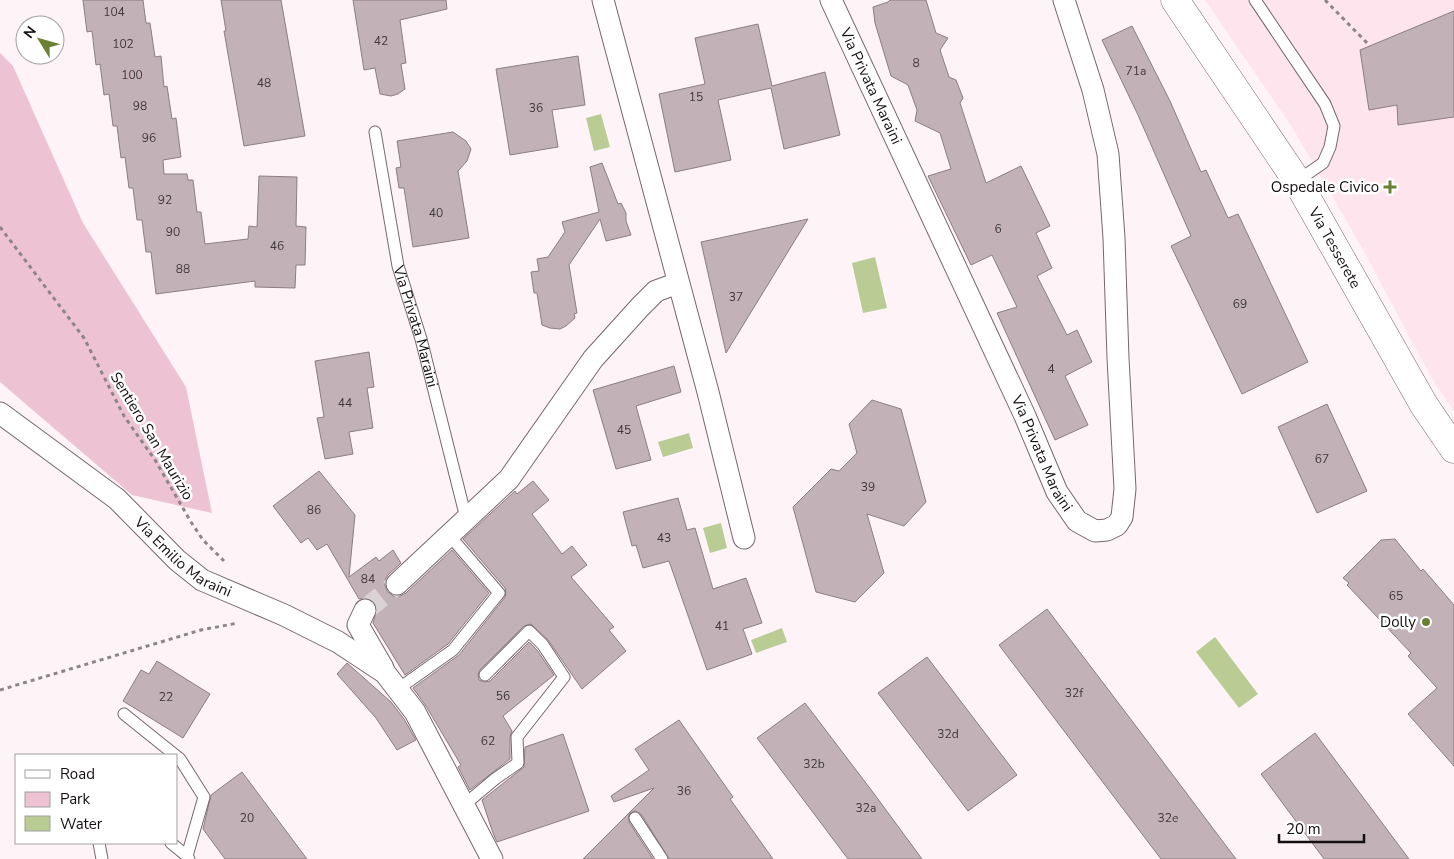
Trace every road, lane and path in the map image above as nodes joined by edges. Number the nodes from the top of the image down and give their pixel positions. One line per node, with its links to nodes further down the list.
1 (603, 0): 11 (street)
2 (831, 0): 3 (street, Via Privata Maraini)
3 (1064, 0)
4 (1176, 0): 9 (street, Via Tesserete)
5 (1255, 0): 9 (lane)
6 (1325, 0): 7 (path)
7 (1370, 46)
8 (375, 132): 14 (lane, Via Privata Maraini)
9 (1297, 181): 13 (street, Via Tesserete)
10 (0, 227): 17 (path, Sentiero San Maurizio)
11 (678, 283): 14 (street); 16 (street)
12 (0, 412): 22 (street, Via Emilio Maraini)
13 (1454, 449)
14 (466, 518): 15 (street)
15 (449, 536): 18 (street); 22 (lane)
16 (744, 538)
17 (230, 568)
18 (396, 584)
19 (361, 618): 22 (street, Via Emilio Maraini)
20 (239, 623): 23 (path)
21 (485, 675): 27 (lane)
22 (392, 681): 27 (street, Via Emilio Maraini)
23 (0, 690)
24 (124, 714): 25 (lane)
25 (174, 754)
26 (178, 758): 31 (lane)
27 (464, 805): 33 (street, Via Emilio Maraini)
28 (635, 818): 34 (lane)
29 (99, 844): 32 (lane)
30 (172, 844): 31 (lane)
31 (188, 858)
32 (102, 859)
33 (492, 859)
34 (662, 859)

